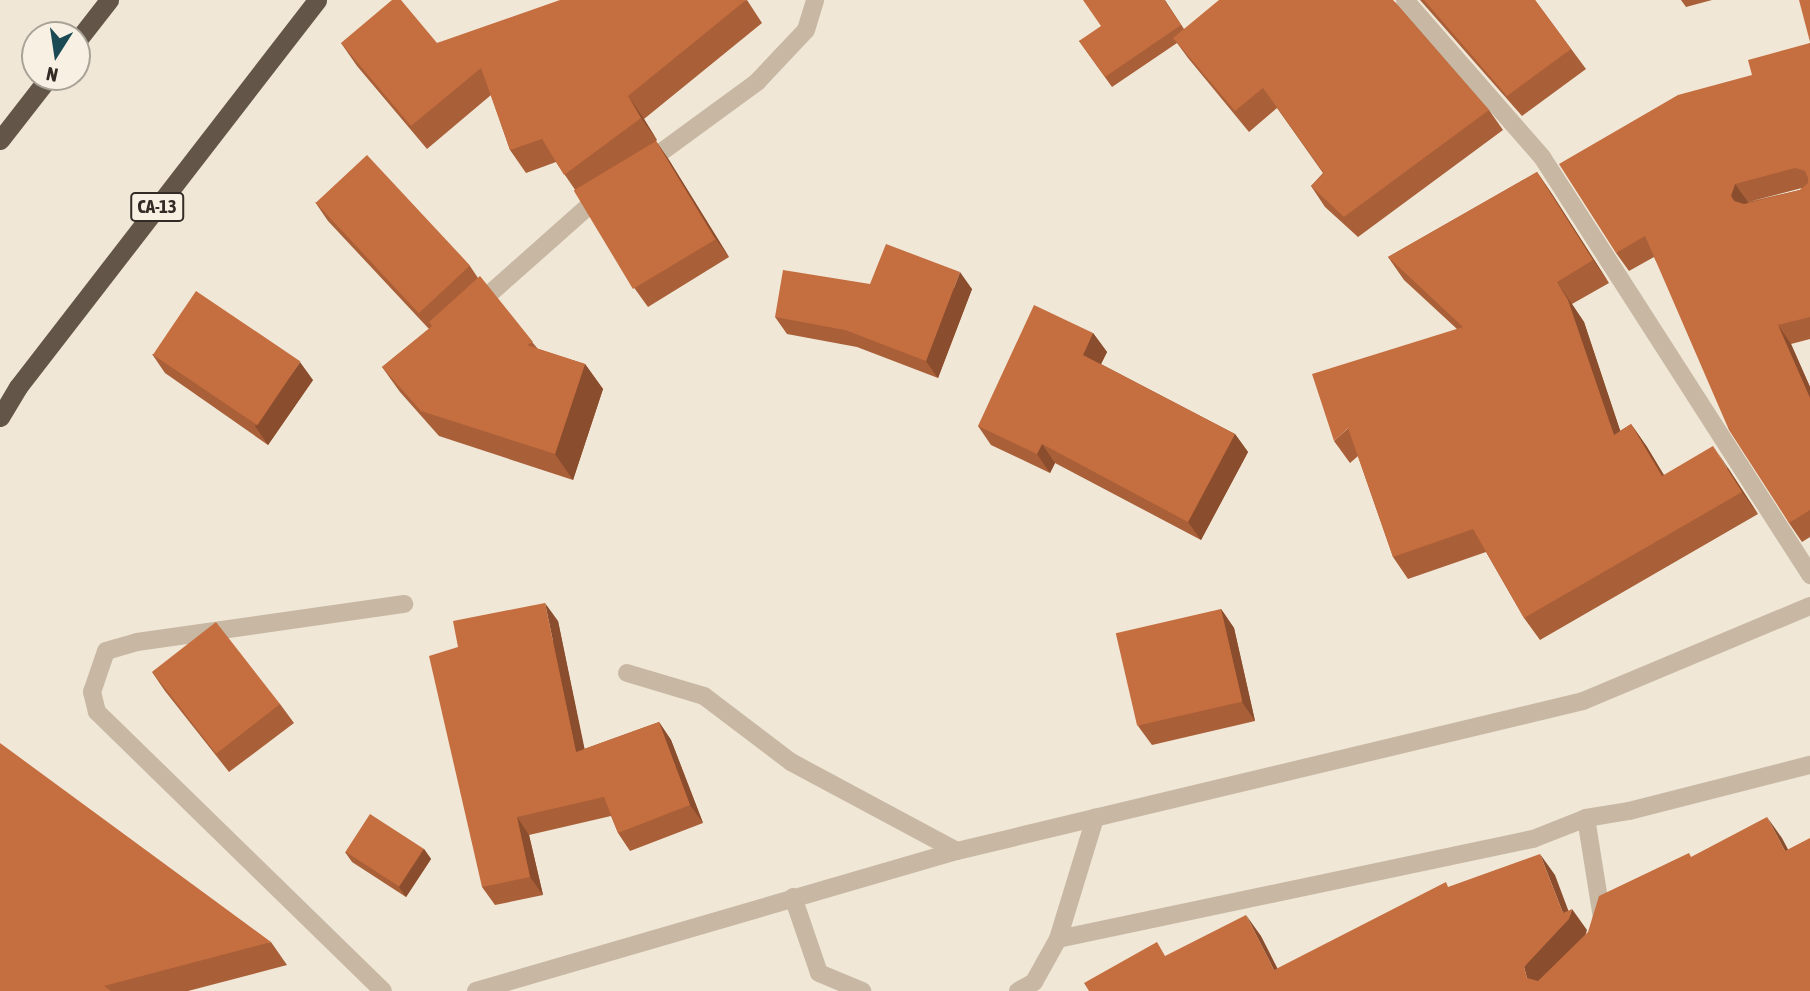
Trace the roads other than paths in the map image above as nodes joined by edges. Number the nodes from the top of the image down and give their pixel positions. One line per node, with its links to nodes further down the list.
1 (109, 0): 5 (highway)
2 (317, 0): 9 (highway, CA-13)
3 (815, 0): 8 (street)
4 (1405, 0): 10 (street)
5 (91, 23)
6 (38, 91): 7 (highway)
7 (0, 140)
8 (462, 319)
9 (0, 417)
10 (1810, 575)
11 (404, 604): 21 (street)
12 (1810, 606): 15 (street)
13 (627, 674): 17 (street)
14 (1810, 765): 16 (street)
15 (1095, 818): 17 (street); 20 (street)
16 (1586, 818): 19 (street); 20 (street)
17 (957, 851): 18 (street)
18 (793, 897): 22 (street); 23 (street)
19 (1597, 935)
20 (1058, 939): 24 (street)
21 (383, 991)
22 (476, 991)
23 (862, 991)
24 (1018, 991)

